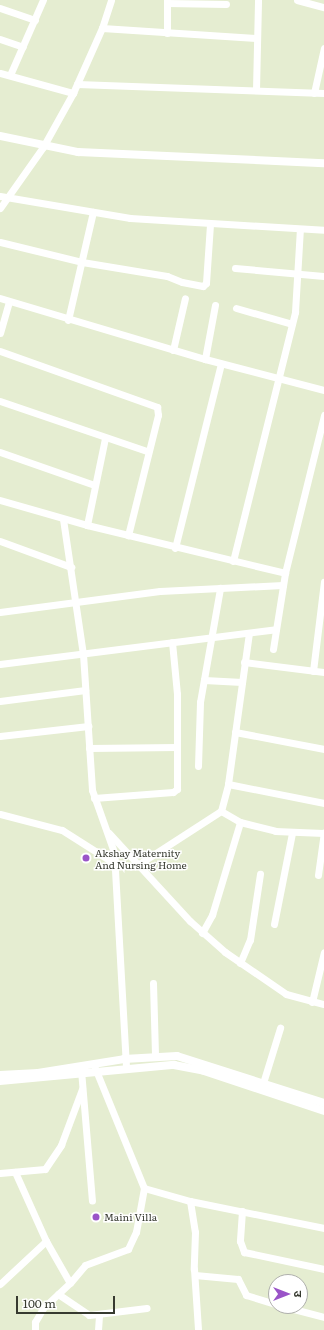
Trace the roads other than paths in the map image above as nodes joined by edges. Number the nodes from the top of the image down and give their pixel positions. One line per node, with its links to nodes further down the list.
1 (43, 0): 9 (street)
2 (111, 0): 10 (street)
3 (258, 0): 12 (street)
4 (297, 0): 8 (street)
5 (167, 2): 6 (street); 11 (street)
6 (226, 4)
7 (0, 8): 9 (street)
8 (324, 8)
9 (35, 20): 14 (street)
10 (102, 28): 11 (street); 18 (street)
11 (167, 33): 12 (street)
12 (257, 38): 19 (street)
13 (0, 39): 14 (street)
14 (22, 46): 17 (street)
15 (324, 48): 21 (street)
16 (0, 73): 17 (street)
17 (10, 75): 20 (street)
18 (77, 84): 19 (street); 20 (street)
19 (256, 90): 21 (street)
20 (73, 93): 24 (street)
21 (314, 93): 22 (street)
22 (324, 93)
23 (0, 136): 24 (street)
24 (43, 146): 25 (street); 27 (street)
25 (324, 163)
26 (0, 196): 27 (street)
27 (8, 196): 28 (street); 29 (street)
28 (0, 208)
29 (93, 212): 30 (street); 34 (street)
30 (210, 224): 31 (street); 34 (street)
31 (300, 229): 32 (street); 36 (street)
32 (324, 230)
33 (0, 242): 34 (street)
34 (82, 262): 43 (street)
35 (235, 268): 36 (street)
36 (298, 272): 37 (street); 44 (street)
37 (324, 276)
38 (0, 298): 40 (street)
39 (185, 298): 46 (street)
40 (9, 301): 43 (street); 45 (street)
41 (215, 305): 48 (street)
42 (236, 308): 44 (street)
43 (68, 320): 46 (street)
44 (292, 324): 50 (street)
45 (0, 333)
46 (173, 350): 48 (street)
47 (0, 351): 55 (street)
48 (205, 359): 49 (street)
49 (221, 364): 50 (street); 63 (street)
50 (279, 378): 51 (street); 64 (street)
51 (324, 390)
52 (0, 401): 54 (street)
53 (324, 415): 66 (street)
54 (105, 438): 55 (street); 57 (street)
55 (147, 451): 61 (street)
56 (0, 452): 57 (street)
57 (94, 485): 60 (street)
58 (0, 500): 59 (street)
59 (63, 519): 60 (street); 65 (street)
60 (87, 525): 61 (street)
61 (128, 535): 63 (street)
62 (0, 541): 65 (street)
63 (175, 548): 64 (street)
64 (233, 561): 66 (street)
65 (71, 567): 70 (street)
66 (285, 573): 68 (street)
67 (324, 582): 80 (street)
68 (283, 585): 69 (street); 72 (street)
69 (220, 588): 70 (street); 74 (street)
70 (77, 602): 71 (street); 77 (street)
71 (0, 612)
72 (276, 629): 73 (street); 76 (street)
73 (249, 633): 74 (street); 78 (street)
74 (212, 637): 75 (street); 82 (street)
75 (172, 642): 77 (street); 89 (street)
76 (273, 649)
77 (83, 654): 79 (street); 84 (street)
78 (244, 662): 80 (street); 83 (street)
79 (0, 664)
80 (313, 671): 81 (street)
81 (324, 672)
82 (204, 680): 83 (street); 92 (street)
83 (242, 682): 87 (street)
84 (85, 690): 85 (street); 86 (street)
85 (0, 701)
86 (88, 726): 88 (street); 90 (street)
87 (235, 732): 91 (street); 93 (street)
88 (0, 736)
89 (177, 747): 90 (street); 94 (street)
90 (89, 748): 94 (street)
91 (324, 749)
92 (198, 766)
93 (228, 784): 95 (street); 96 (street)
94 (94, 798): 99 (street)
95 (324, 804)
96 (221, 811): 98 (street); 104 (street)
97 (0, 814): 103 (street)
98 (240, 822): 101 (street); 108 (street)
99 (108, 832): 103 (street); 104 (street)
100 (324, 832): 101 (street); 102 (street)
101 (292, 833): 107 (street)
102 (323, 850): 106 (street)
103 (114, 863): 116 (street)
104 (139, 864): 108 (street)
105 (260, 874): 110 (street)
106 (318, 875)
107 (274, 924)
108 (202, 933): 110 (street)
109 (324, 952): 112 (street)
110 (240, 963): 112 (street)
111 (153, 983): 115 (street)
112 (312, 1002): 113 (street)
113 (324, 1004)
114 (280, 1028): 124 (street)
115 (155, 1056): 116 (street); 124 (street)
116 (124, 1059): 117 (street); 119 (street)
117 (94, 1063): 118 (street); 120 (street)
118 (81, 1065): 121 (street); 122 (street)
119 (126, 1068): 120 (street); 127 (street)
120 (96, 1072): 121 (street); 130 (street)
121 (82, 1074): 123 (street); 125 (street)
122 (0, 1075)
123 (0, 1082)
124 (263, 1083): 126 (street)
125 (83, 1086): 128 (street); 131 (street)
126 (324, 1103)
127 (324, 1111)
128 (15, 1172): 129 (street); 135 (street)
129 (0, 1173)
130 (144, 1188): 132 (street); 138 (street)
131 (92, 1201)
132 (190, 1201): 133 (street); 137 (street)
133 (242, 1211): 134 (street); 136 (street)
134 (324, 1228)
135 (46, 1241): 138 (street); 139 (street)
136 (324, 1269)
137 (195, 1275): 141 (street); 148 (street)
138 (70, 1283): 140 (street)
139 (0, 1284)
140 (58, 1294): 144 (street); 146 (street)
141 (268, 1301)
142 (147, 1308): 144 (street)
143 (308, 1313): 145 (street)
144 (99, 1314): 147 (street)
145 (324, 1317)
146 (35, 1330)
147 (98, 1330)
148 (198, 1330)

